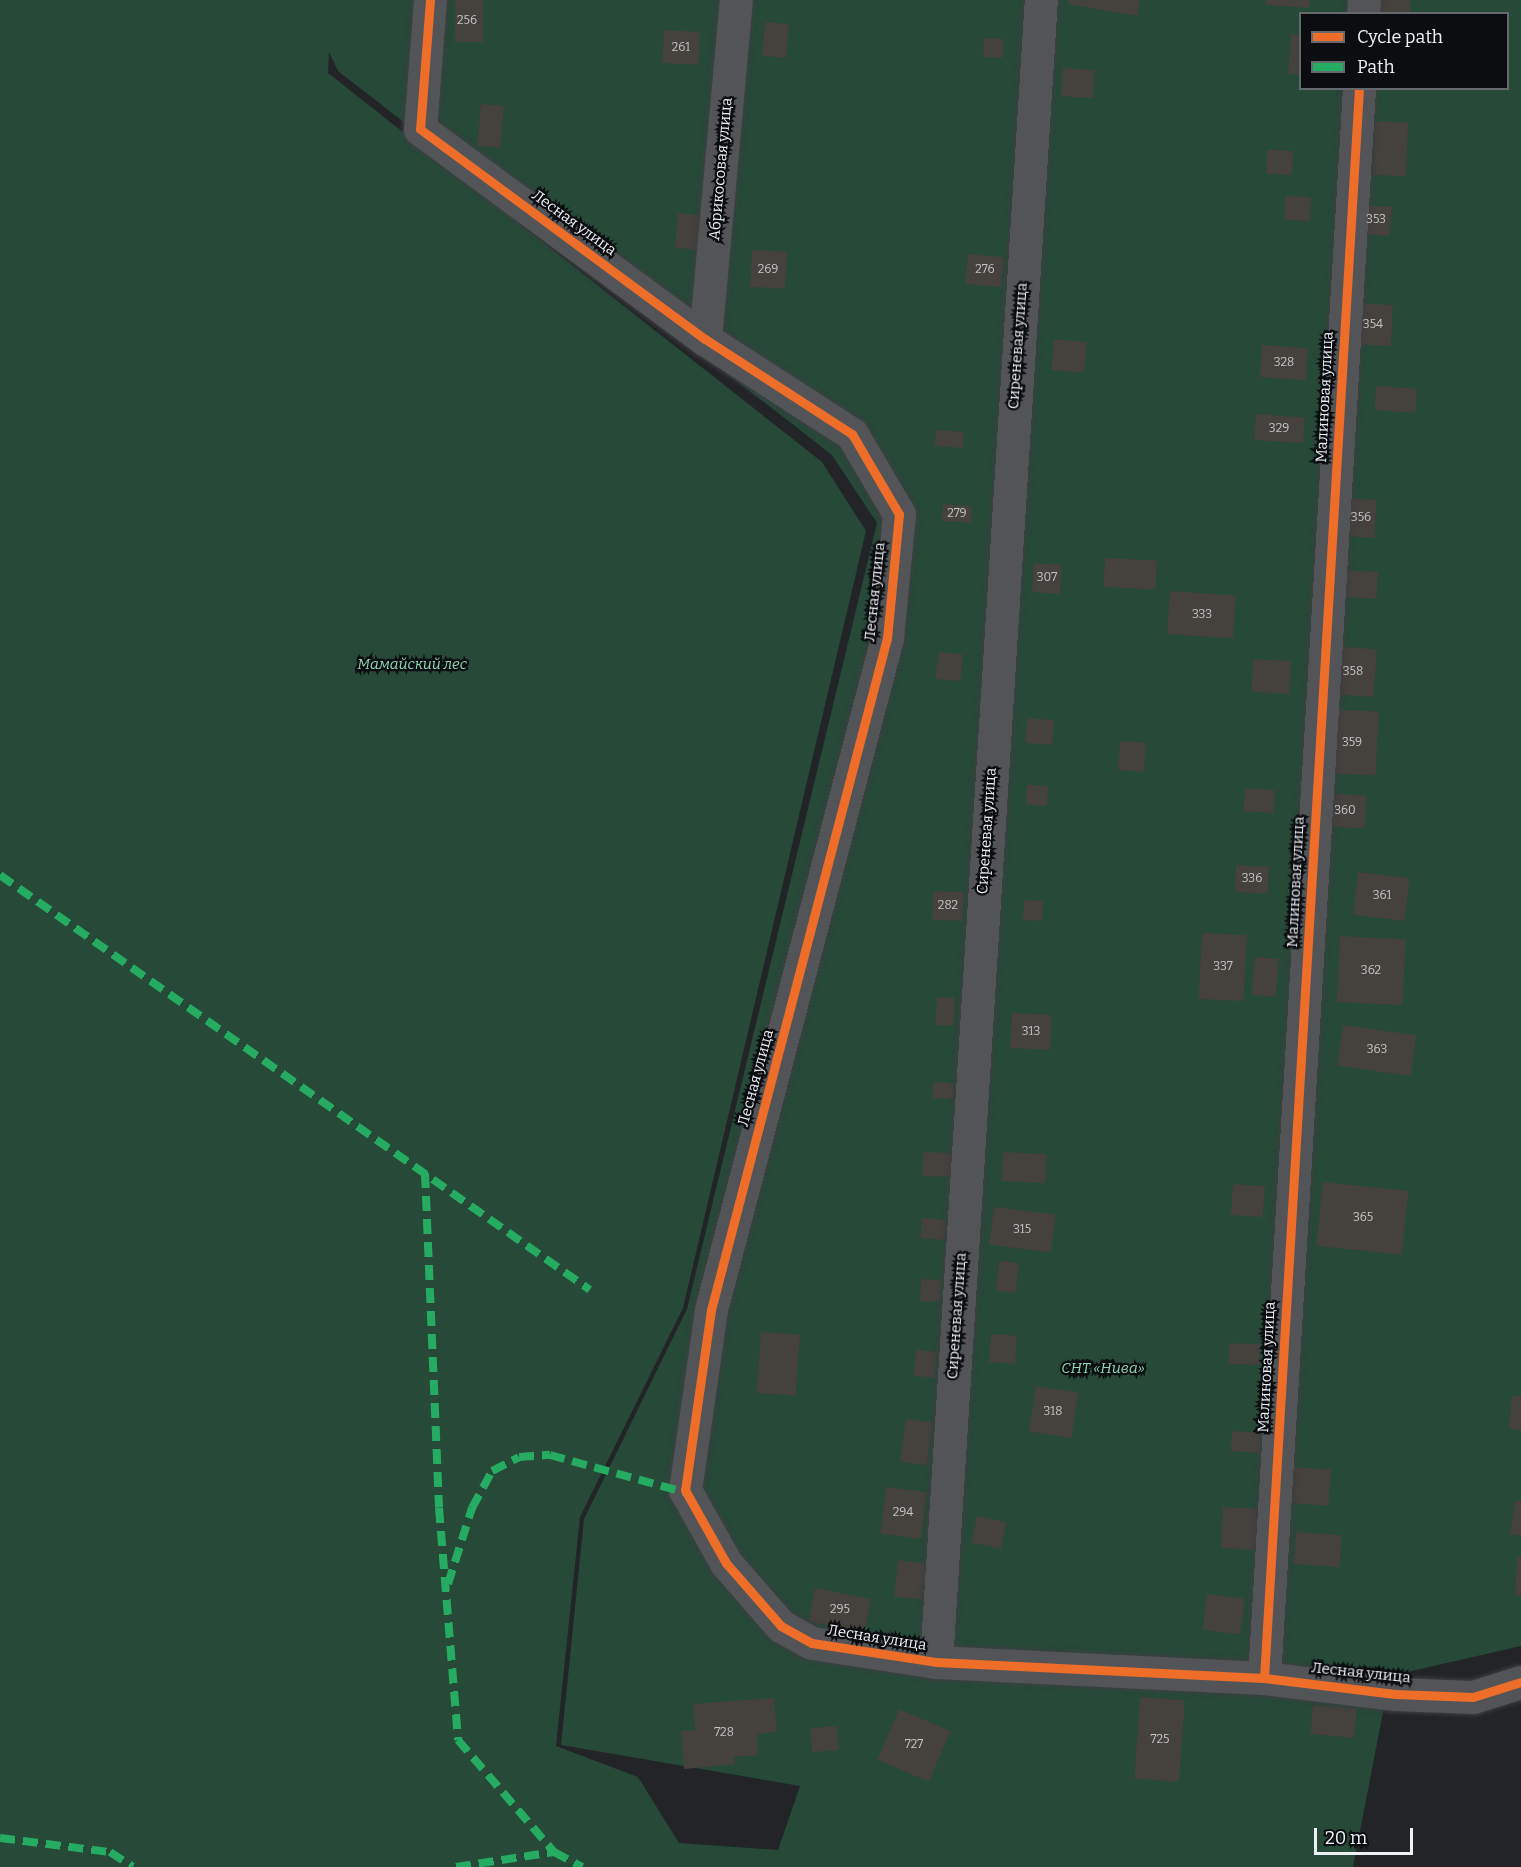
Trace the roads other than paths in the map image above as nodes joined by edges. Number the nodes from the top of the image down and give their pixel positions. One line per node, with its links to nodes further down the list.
1 (430, 0): 5 (street, Лесная улица)
2 (736, 0): 5 (street, Абрикосовая улица)
3 (1041, 0): 6 (street, Сиреневая улица)
4 (1359, 90): 7 (street, Малиновая улица)
5 (705, 339): 6 (street, Лесная улица)
6 (936, 1662): 7 (street, Лесная улица)
7 (1264, 1678): 8 (street, Лесная улица)
8 (1521, 1682)

